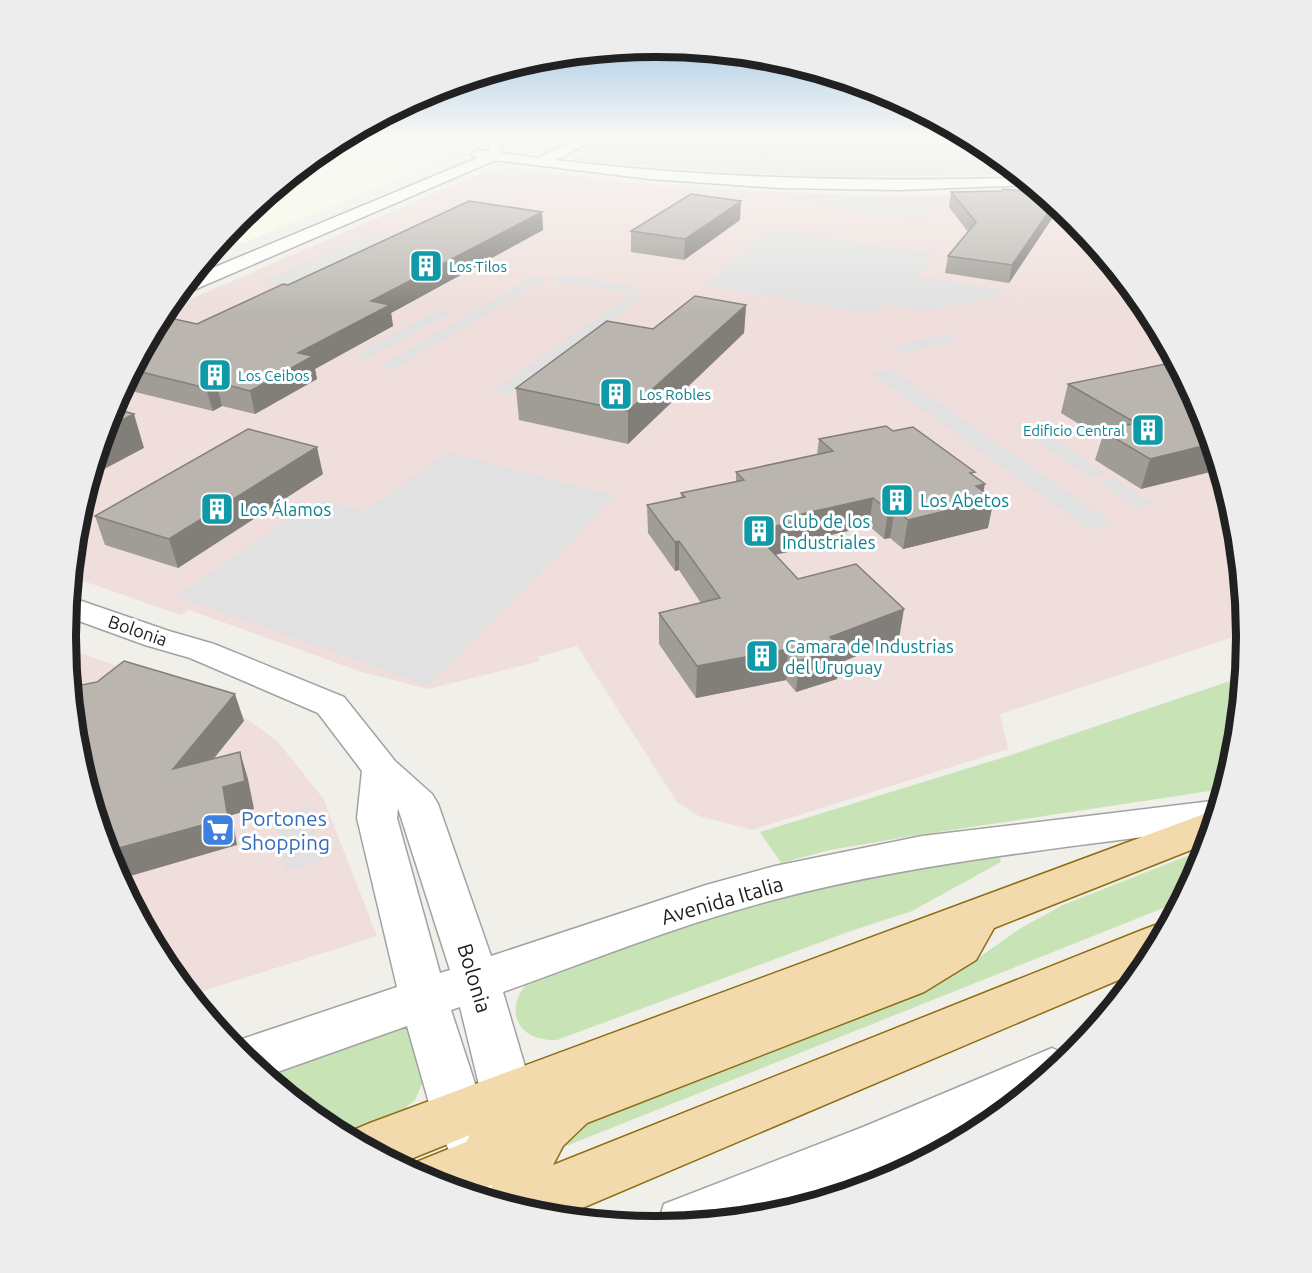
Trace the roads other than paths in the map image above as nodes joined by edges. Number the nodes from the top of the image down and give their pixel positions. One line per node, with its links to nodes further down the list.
1 (378, 196): 3 (street)
2 (390, 196): 4 (street)
3 (214, 261)
4 (199, 281)
5 (77, 609): 6 (street, Bolonia)
6 (381, 770): 11 (street, Bolonia); 12 (street)
7 (1208, 814): 11 (street, Avenida Italia)
8 (1202, 830): 9 (main road)
9 (978, 918): 15 (main road); 21 (main road)
10 (1144, 949): 22 (main road)
11 (476, 980): 12 (street, Avenida Italia); 15 (street, Bolonia)
12 (423, 998): 13 (street, Avenida Italia); 16 (street)
13 (257, 1056)
14 (1025, 1083): 23 (street)
15 (508, 1097): 16 (main road); 20 (street, Bolonia)
16 (472, 1139): 17 (main road); 18 (main road); 19 (street)
17 (384, 1148)
18 (440, 1174)
19 (507, 1196)
20 (513, 1198)
21 (516, 1199)
22 (528, 1201)
23 (711, 1213)

